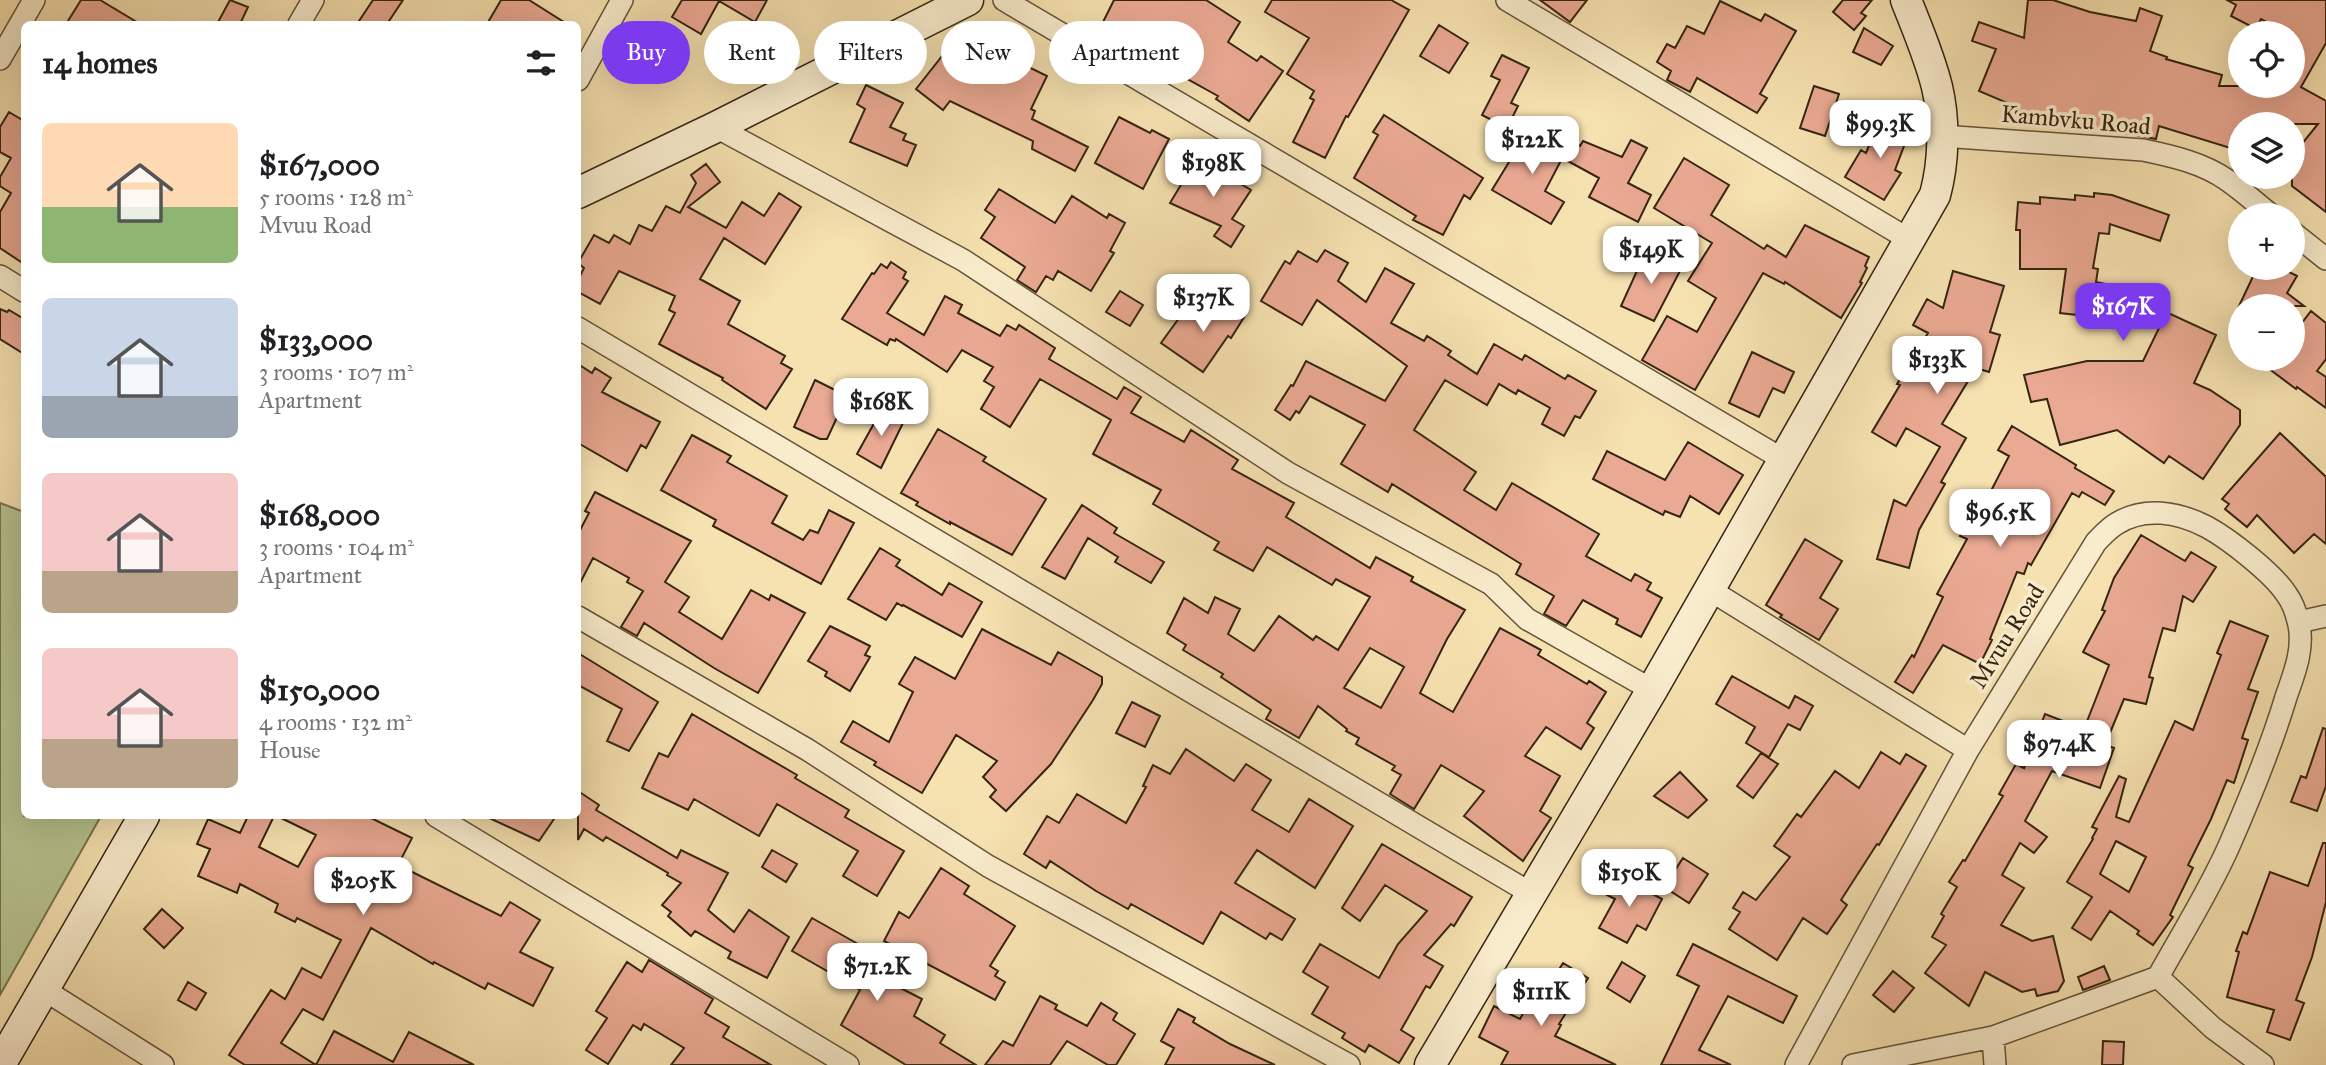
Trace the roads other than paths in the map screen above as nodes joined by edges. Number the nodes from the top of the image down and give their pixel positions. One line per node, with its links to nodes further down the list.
1 (34, 0): 8 (street)
2 (313, 0): 9 (street)
3 (622, 0): 12 (street)
4 (968, 0): 13 (street)
5 (1004, 0): 23 (street)
6 (1507, 0): 17 (street)
7 (1906, 0): 14 (street)
8 (22, 21)
9 (301, 21)
10 (21, 23): 11 (street)
11 (0, 59)
12 (581, 75)
13 (716, 127): 15 (street); 28 (street)
14 (1942, 136): 16 (street, Kambvku Road); 17 (street)
15 (581, 192)
16 (2256, 203)
17 (1910, 240): 23 (street)
18 (2305, 242): 19 (street)
19 (2326, 259)
20 (0, 276): 21 (street)
21 (21, 288)
22 (581, 330): 32 (street)
23 (1784, 460): 24 (street)
24 (1710, 590): 28 (street); 29 (street)
25 (2326, 616): 27 (street)
26 (581, 619): 39 (street)
27 (2299, 622): 29 (street, Mvuu Road); 33 (street, Mvuu Road)
28 (1652, 690): 32 (street)
29 (1968, 750): 41 (street, Mvuu Road)
30 (142, 819): 34 (street)
31 (441, 819): 38 (street)
32 (1532, 894): 40 (street)
33 (2158, 977): 35 (street); 44 (street)
34 (43, 989): 36 (street); 37 (street)
35 (1993, 1037): 42 (street); 43 (street)
36 (0, 1065)
37 (163, 1065)
38 (848, 1065)
39 (1349, 1065)
40 (1430, 1065)
41 (1796, 1065)
42 (1853, 1065)
43 (1995, 1065)
44 (2263, 1065)

